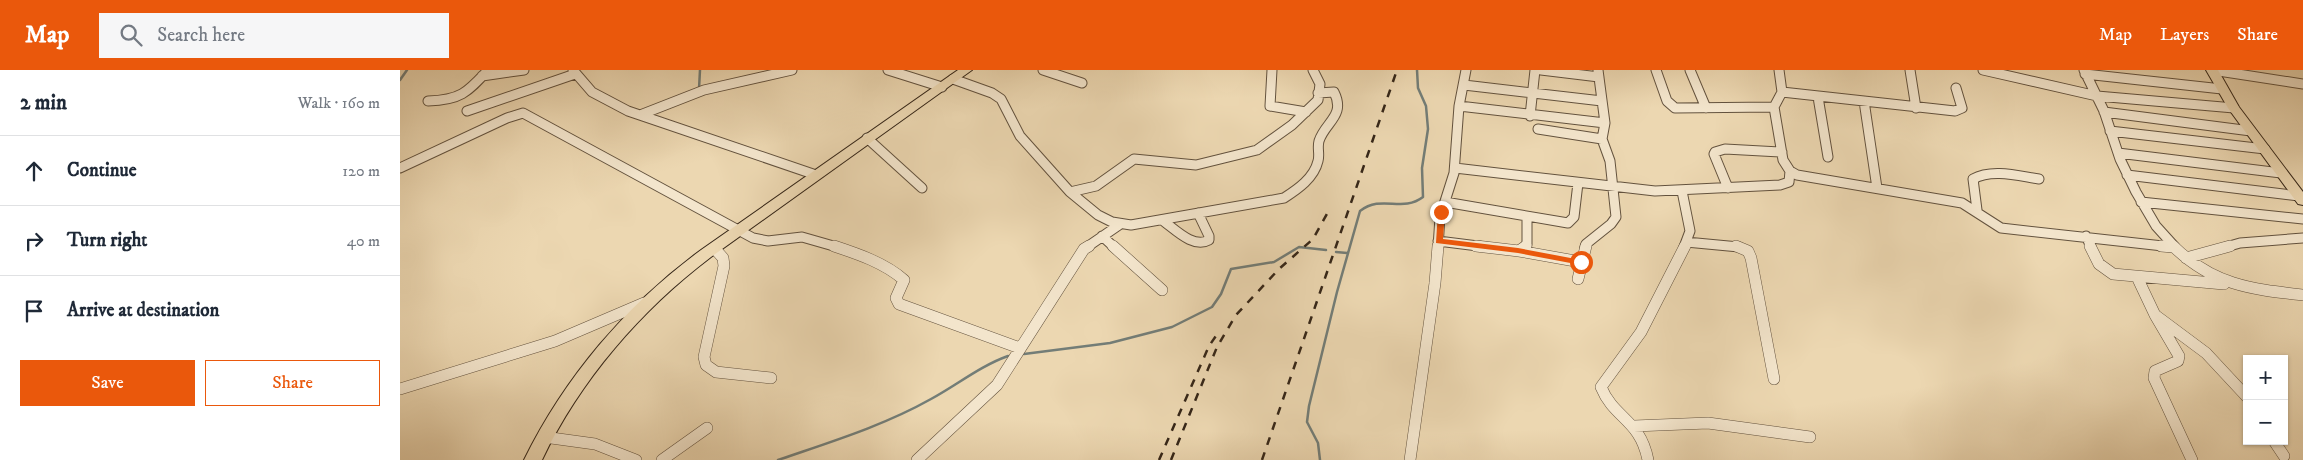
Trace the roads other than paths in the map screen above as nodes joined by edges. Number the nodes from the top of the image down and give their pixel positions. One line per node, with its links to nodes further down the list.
1 (524, 70): 20 (street)
2 (792, 70): 22 (street)
3 (888, 70): 24 (street)
4 (966, 70): 24 (highway)
5 (1043, 70): 23 (street)
6 (1272, 70): 43 (street)
7 (1313, 70): 31 (street)
8 (1466, 70): 26 (street)
9 (1535, 70): 29 (street)
10 (1541, 70): 21 (street)
11 (1656, 70): 39 (street)
12 (1690, 70): 39 (street)
13 (1779, 70): 30 (street)
14 (1910, 70): 40 (street)
15 (1983, 70): 17 (street)
16 (2212, 70): 25 (street); 28 (main road)
17 (1997, 71): 33 (street)
18 (574, 72): 42 (street); 45 (street)
19 (2084, 72): 28 (street); 33 (street)
20 (485, 73): 34 (street)
21 (1598, 73): 35 (street)
22 (752, 74): 45 (street)
23 (1082, 82)
24 (948, 83): 51 (highway); 70 (street)
25 (2303, 84)
26 (1464, 85): 29 (street); 37 (street)
27 (1956, 88): 40 (street)
28 (2222, 89): 41 (main road)
29 (1531, 92): 35 (street); 46 (street)
30 (1782, 92): 32 (street); 38 (street)
31 (1318, 94): 43 (street); 75 (street)
32 (1818, 96): 36 (street); 56 (street)
33 (2096, 96): 41 (street); 44 (street)
34 (428, 101)
35 (1602, 101): 47 (street)
36 (1864, 102): 40 (street); 68 (street)
37 (1459, 106): 46 (street); 58 (street)
38 (1774, 107): 39 (street); 54 (street)
39 (1706, 108)
40 (1916, 108)
41 (2234, 108): 50 (main road)
42 (467, 111)
43 (1306, 112): 70 (street)
44 (2104, 112): 49 (street); 50 (street)
45 (640, 115): 62 (street)
46 (1530, 116): 47 (street)
47 (1605, 123): 52 (street)
48 (1538, 128): 52 (street)
49 (2110, 131): 53 (street); 55 (street)
50 (2251, 131): 53 (main road)
51 (867, 138): 62 (highway); 66 (street)
52 (1602, 139): 65 (street)
53 (2265, 149): 60 (main road)
54 (1782, 152): 59 (street); 67 (street)
55 (2118, 153): 60 (street); 61 (street)
56 (1828, 157)
57 (400, 168): 80 (street)
58 (1455, 168): 64 (street); 72 (street)
59 (1790, 171): 67 (street); 68 (street)
60 (2281, 173): 71 (main road)
61 (2127, 175): 71 (street); 73 (street)
62 (816, 176): 80 (highway)
63 (2039, 179): 74 (street)
64 (1578, 183): 65 (street); 76 (street)
65 (1612, 186): 69 (street); 90 (street)
66 (922, 188)
67 (1728, 188): 69 (street)
68 (1877, 188): 74 (street)
69 (1682, 191): 85 (street)
70 (1070, 192): 79 (street)
71 (2301, 198)
72 (1445, 202): 76 (street); 84 (street)
73 (2141, 202): 77 (street); 86 (street)
74 (1977, 210): 82 (street)
75 (1198, 213): 78 (street); 78 (street)
76 (1527, 217): 88 (street)
77 (2303, 219)
78 (1162, 220): 79 (street)
79 (1119, 225): 81 (street)
80 (739, 231): 87 (highway); 98 (street)
81 (1102, 236): 94 (street); 98 (street)
82 (2086, 236): 86 (street); 91 (street)
83 (2303, 238): 89 (street)
84 (1438, 241): 88 (street); 113 (street)
85 (1686, 242): 100 (street); 103 (street)
86 (2173, 247): 89 (street)
87 (715, 249): 96 (highway); 99 (street)
88 (1518, 251): 90 (street)
89 (2186, 258): 93 (street)
90 (1581, 262): 92 (street)
91 (2137, 277): 93 (street); 97 (street)
92 (1578, 279)
93 (2230, 284): 95 (street)
94 (1162, 290)
95 (2303, 296)
96 (652, 300): 101 (street); 105 (highway)
97 (2155, 315): 102 (street); 115 (street)
98 (1020, 348): 109 (street)
99 (770, 378)
100 (1774, 379)
101 (400, 389)
102 (2243, 393)
103 (1634, 426): 106 (street); 114 (street)
104 (707, 428): 112 (street)
105 (544, 438): 110 (highway); 111 (street)
106 (1810, 438)
107 (2277, 445): 108 (street)
108 (2284, 456)
109 (922, 457)
110 (533, 460)
111 (636, 460)
112 (662, 460)
113 (1410, 460)
114 (1648, 460)
115 (2192, 460)

